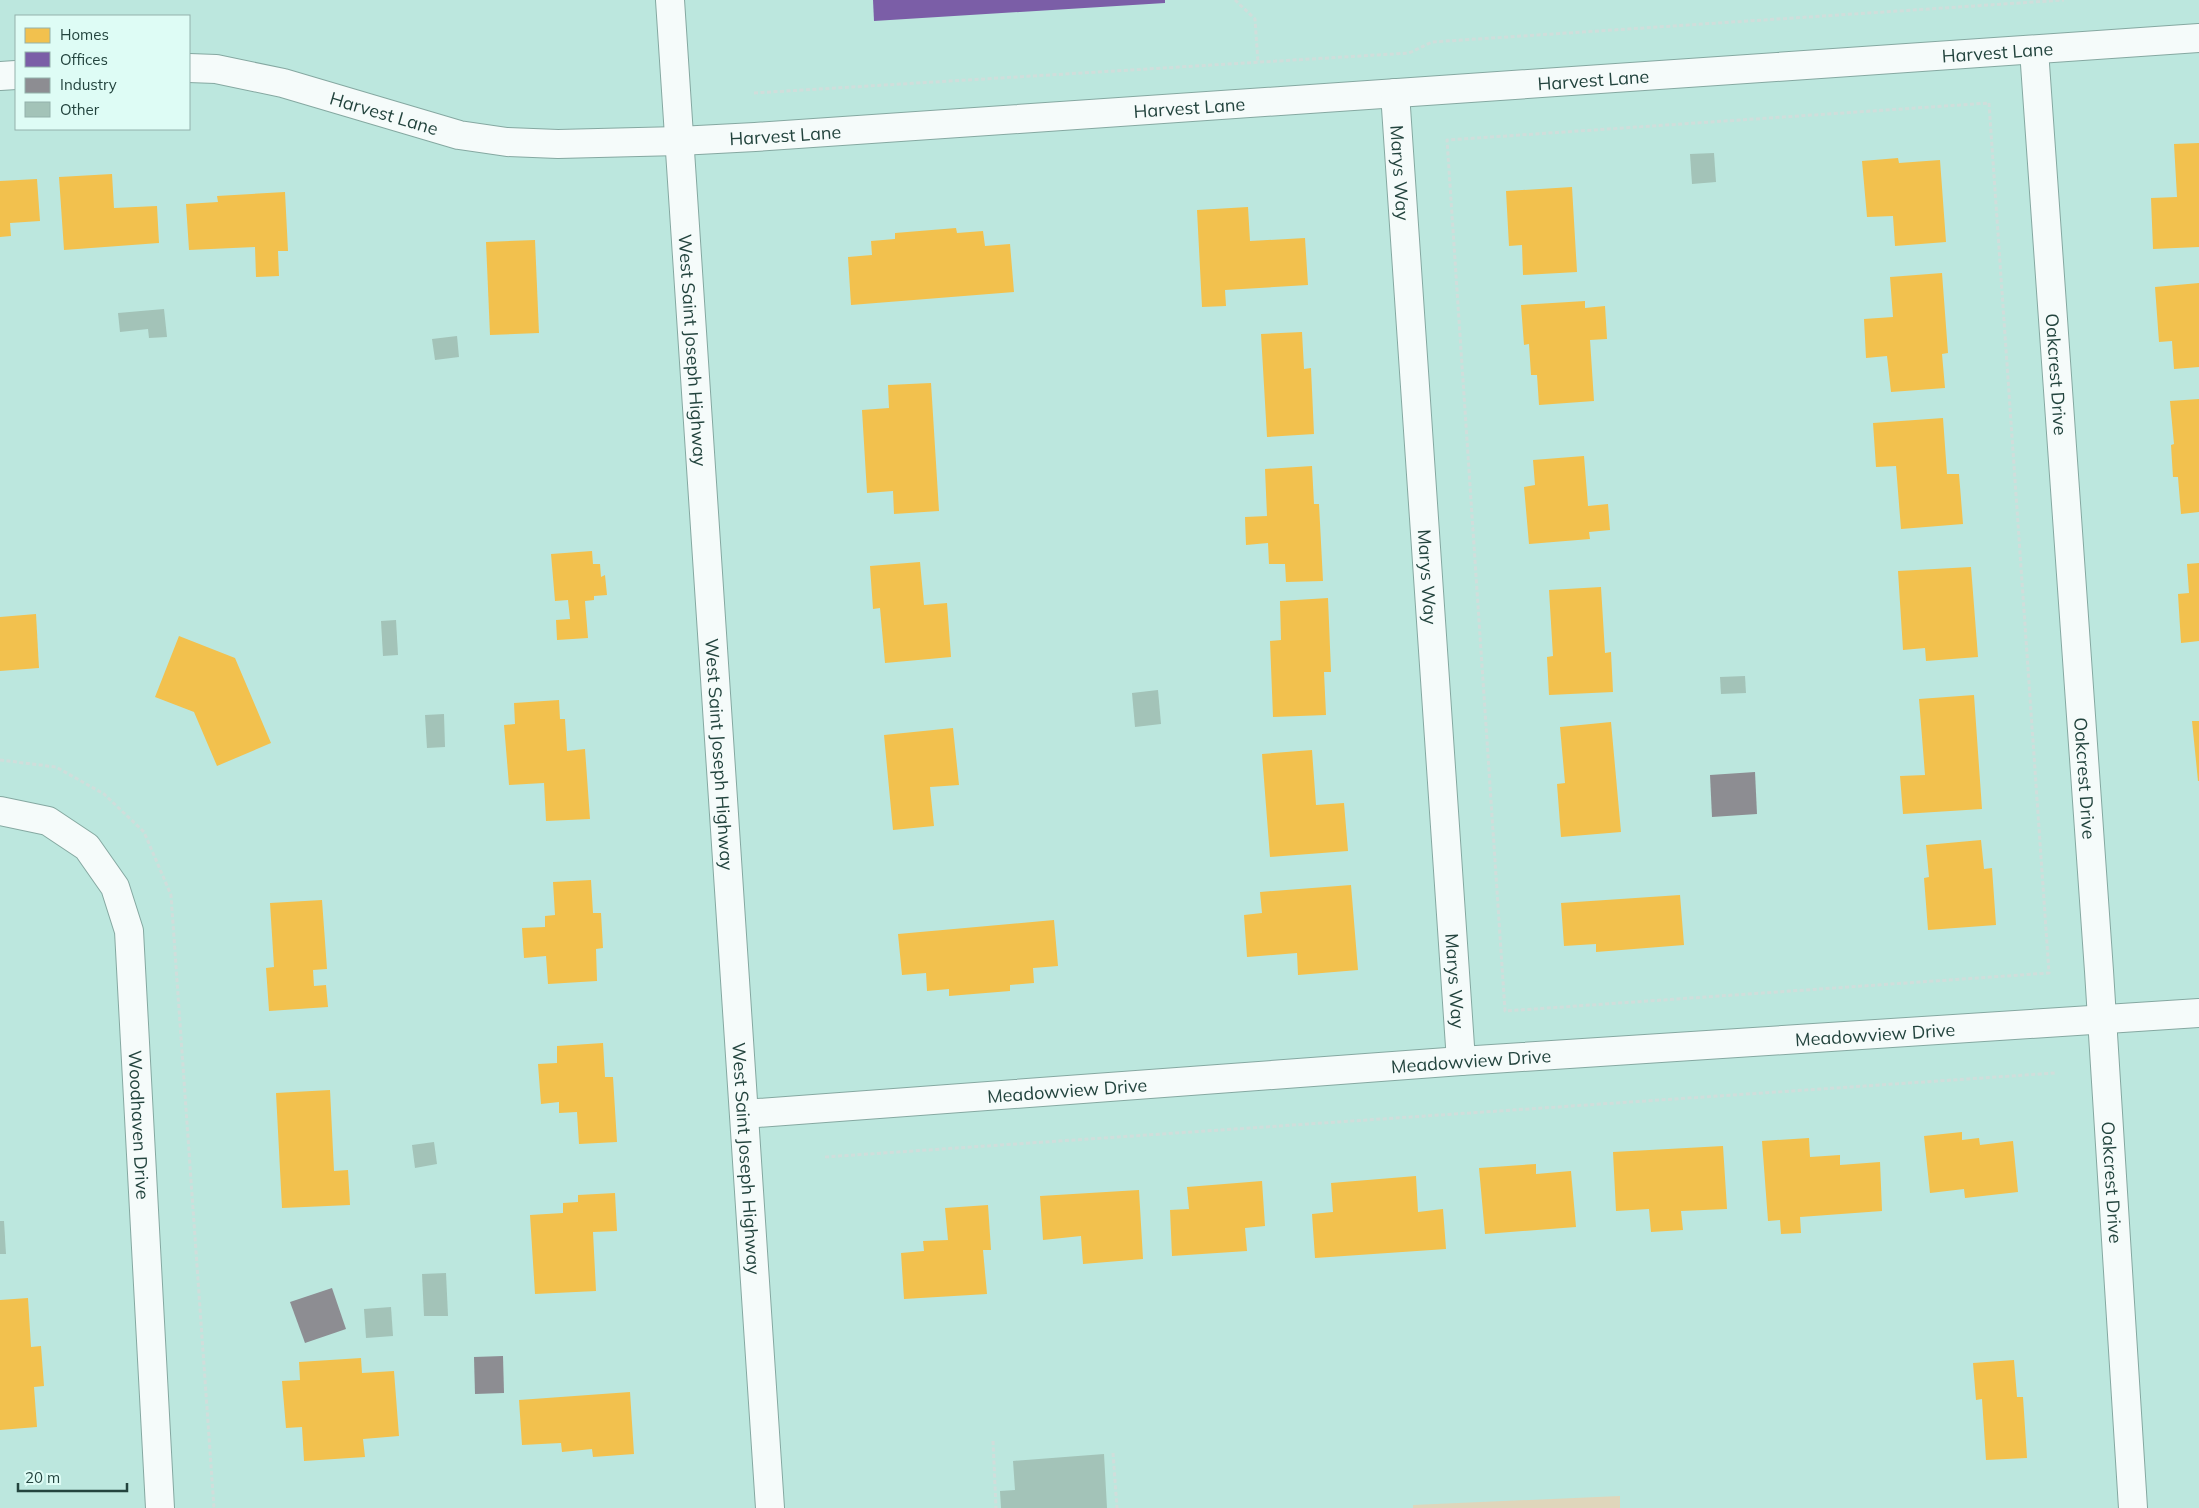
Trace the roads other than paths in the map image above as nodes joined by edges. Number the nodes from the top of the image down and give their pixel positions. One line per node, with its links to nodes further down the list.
1 (670, 0): 8 (street, West Saint Joseph Highway)
2 (2199, 38): 3 (street, Harvest Lane)
3 (2034, 50): 7 (street, Harvest Lane); 11 (street, Oakcrest Drive)
4 (190, 68): 8 (street, Harvest Lane)
5 (15, 75): 6 (street)
6 (0, 76)
7 (1395, 93): 8 (street, Harvest Lane); 12 (street, Marys Way)
8 (679, 142): 13 (street, West Saint Joseph Highway)
9 (0, 811): 14 (street, Woodhaven Drive)
10 (2199, 1013): 11 (street, Meadowview Drive)
11 (2100, 1019): 12 (street, Meadowview Drive); 16 (street, Oakcrest Drive)
12 (1461, 1061): 13 (street, Meadowview Drive)
13 (744, 1114): 15 (street, West Saint Joseph Highway)
14 (160, 1508)
15 (770, 1508)
16 (2133, 1508)

